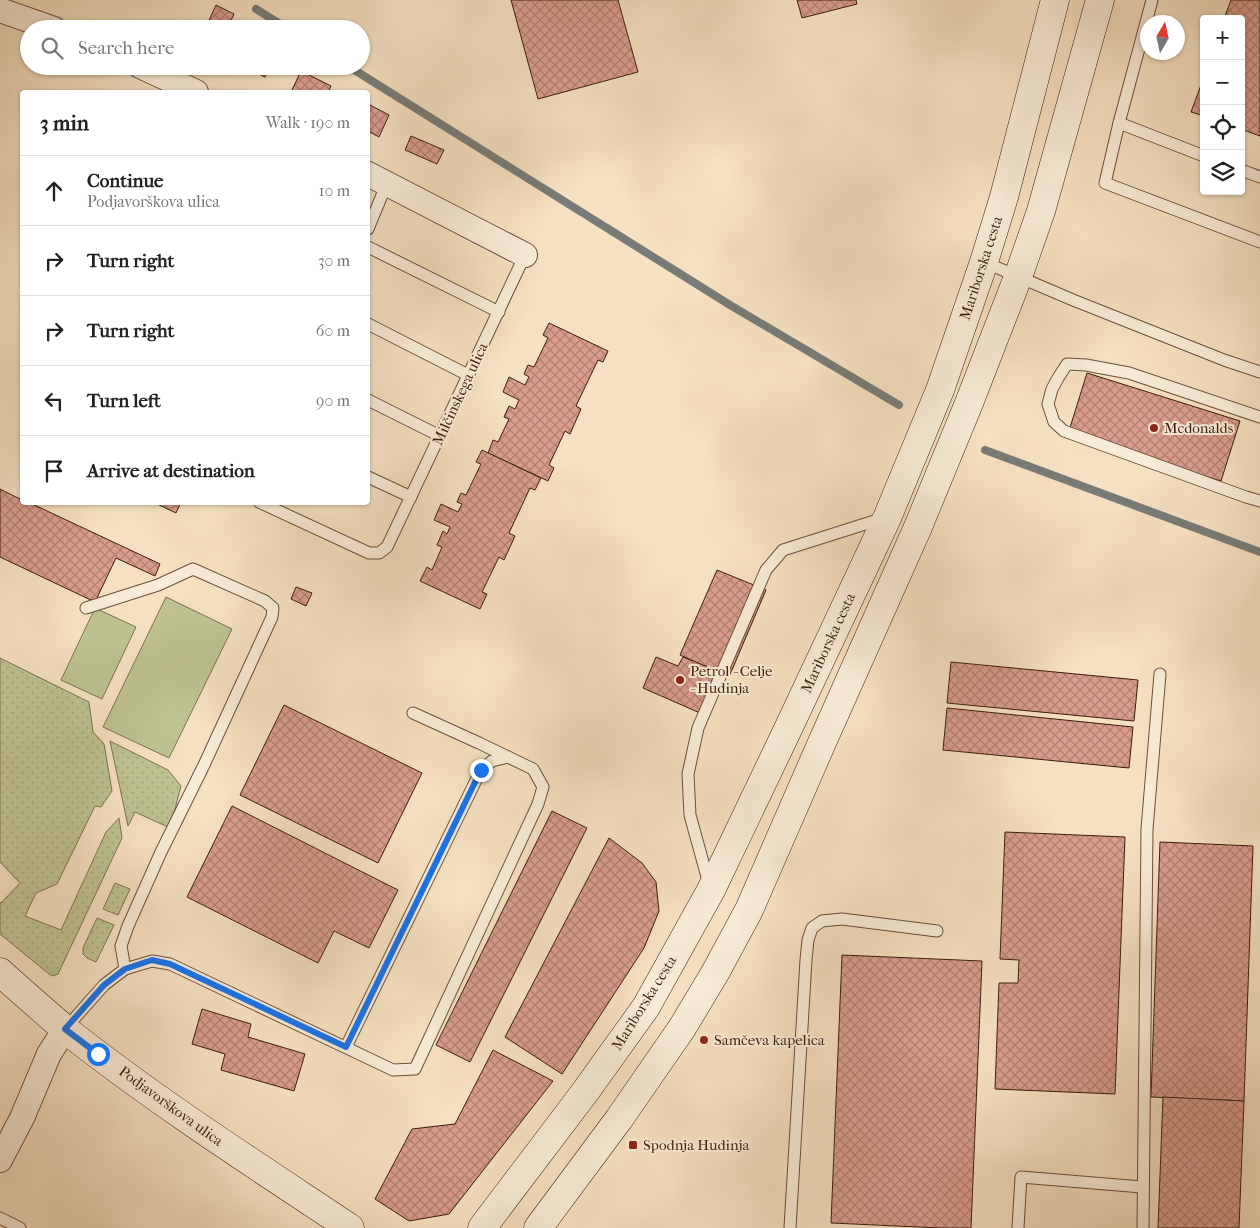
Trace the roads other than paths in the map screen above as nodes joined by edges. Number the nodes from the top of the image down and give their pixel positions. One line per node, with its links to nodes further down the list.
1 (1055, 0): 17 (main road, Mariborska cesta)
2 (1100, 0): 18 (main road)
3 (1152, 0): 8 (lane)
4 (0, 10): 5 (street)
5 (28, 20)
6 (159, 75): 7 (street)
7 (192, 90)
8 (1119, 123): 9 (lane); 14 (lane)
9 (1200, 154)
10 (1245, 171): 11 (lane)
11 (1260, 177)
12 (377, 178): 13 (lane, Milčinskega ulica); 16 (street, Milčinskega ulica)
13 (370, 218)
14 (1260, 242)
15 (370, 248): 19 (lane)
16 (525, 255): 19 (lane, Milčinskega ulica)
17 (984, 262): 18 (lane); 30 (main road, Mariborska cesta)
18 (1018, 277): 21 (lane); 47 (main road)
19 (499, 312): 22 (lane, Milčinskega ulica)
20 (370, 325): 22 (lane)
21 (1260, 372)
22 (468, 375): 25 (lane, Milčinskega ulica)
23 (370, 401): 25 (lane)
24 (1260, 417): 28 (lane)
25 (440, 436): 27 (lane, Milčinskega ulica)
26 (370, 478): 27 (lane)
27 (410, 497): 29 (lane, Milčinskega ulica)
28 (1260, 501)
29 (265, 505)
30 (886, 518): 35 (main road, Mariborska cesta); 35 (lane)
31 (86, 608): 37 (lane)
32 (1160, 674): 42 (lane)
33 (413, 713): 34 (lane)
34 (508, 757): 40 (lane); 40 (lane)
35 (711, 890): 46 (main road, Mariborska cesta)
36 (937, 931): 48 (lane)
37 (125, 969): 39 (lane); 40 (lane)
38 (0, 972): 39 (main road, Podjavorškova ulica)
39 (65, 1029): 41 (street); 45 (main road, Podjavorškova ulica)
40 (346, 1047)
41 (0, 1160)
42 (1142, 1188): 49 (lane); 50 (lane)
43 (0, 1218): 44 (lane)
44 (20, 1228)
45 (350, 1228)
46 (482, 1228)
47 (538, 1228)
48 (790, 1228)
49 (1018, 1228)
50 (1143, 1228)

